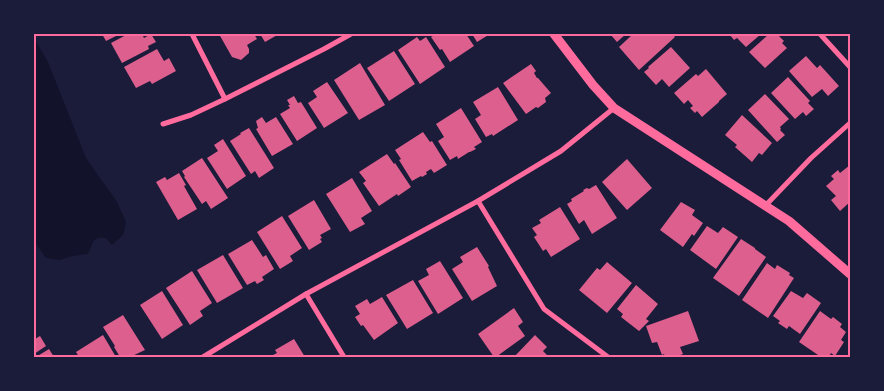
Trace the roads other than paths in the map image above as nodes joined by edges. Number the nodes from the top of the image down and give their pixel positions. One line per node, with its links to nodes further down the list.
1 (192, 34): 6 (street)
2 (351, 34): 6 (street)
3 (554, 34): 7 (street)
4 (820, 34): 5 (street)
5 (850, 67)
6 (225, 99): 9 (street)
7 (614, 108): 10 (street); 11 (street)
8 (850, 123): 11 (street)
9 (163, 124)
10 (478, 201): 13 (street); 16 (street)
11 (766, 205): 12 (street)
12 (850, 274)
13 (306, 294): 14 (street); 15 (street)
14 (203, 357)
15 (344, 357)
16 (608, 357)

